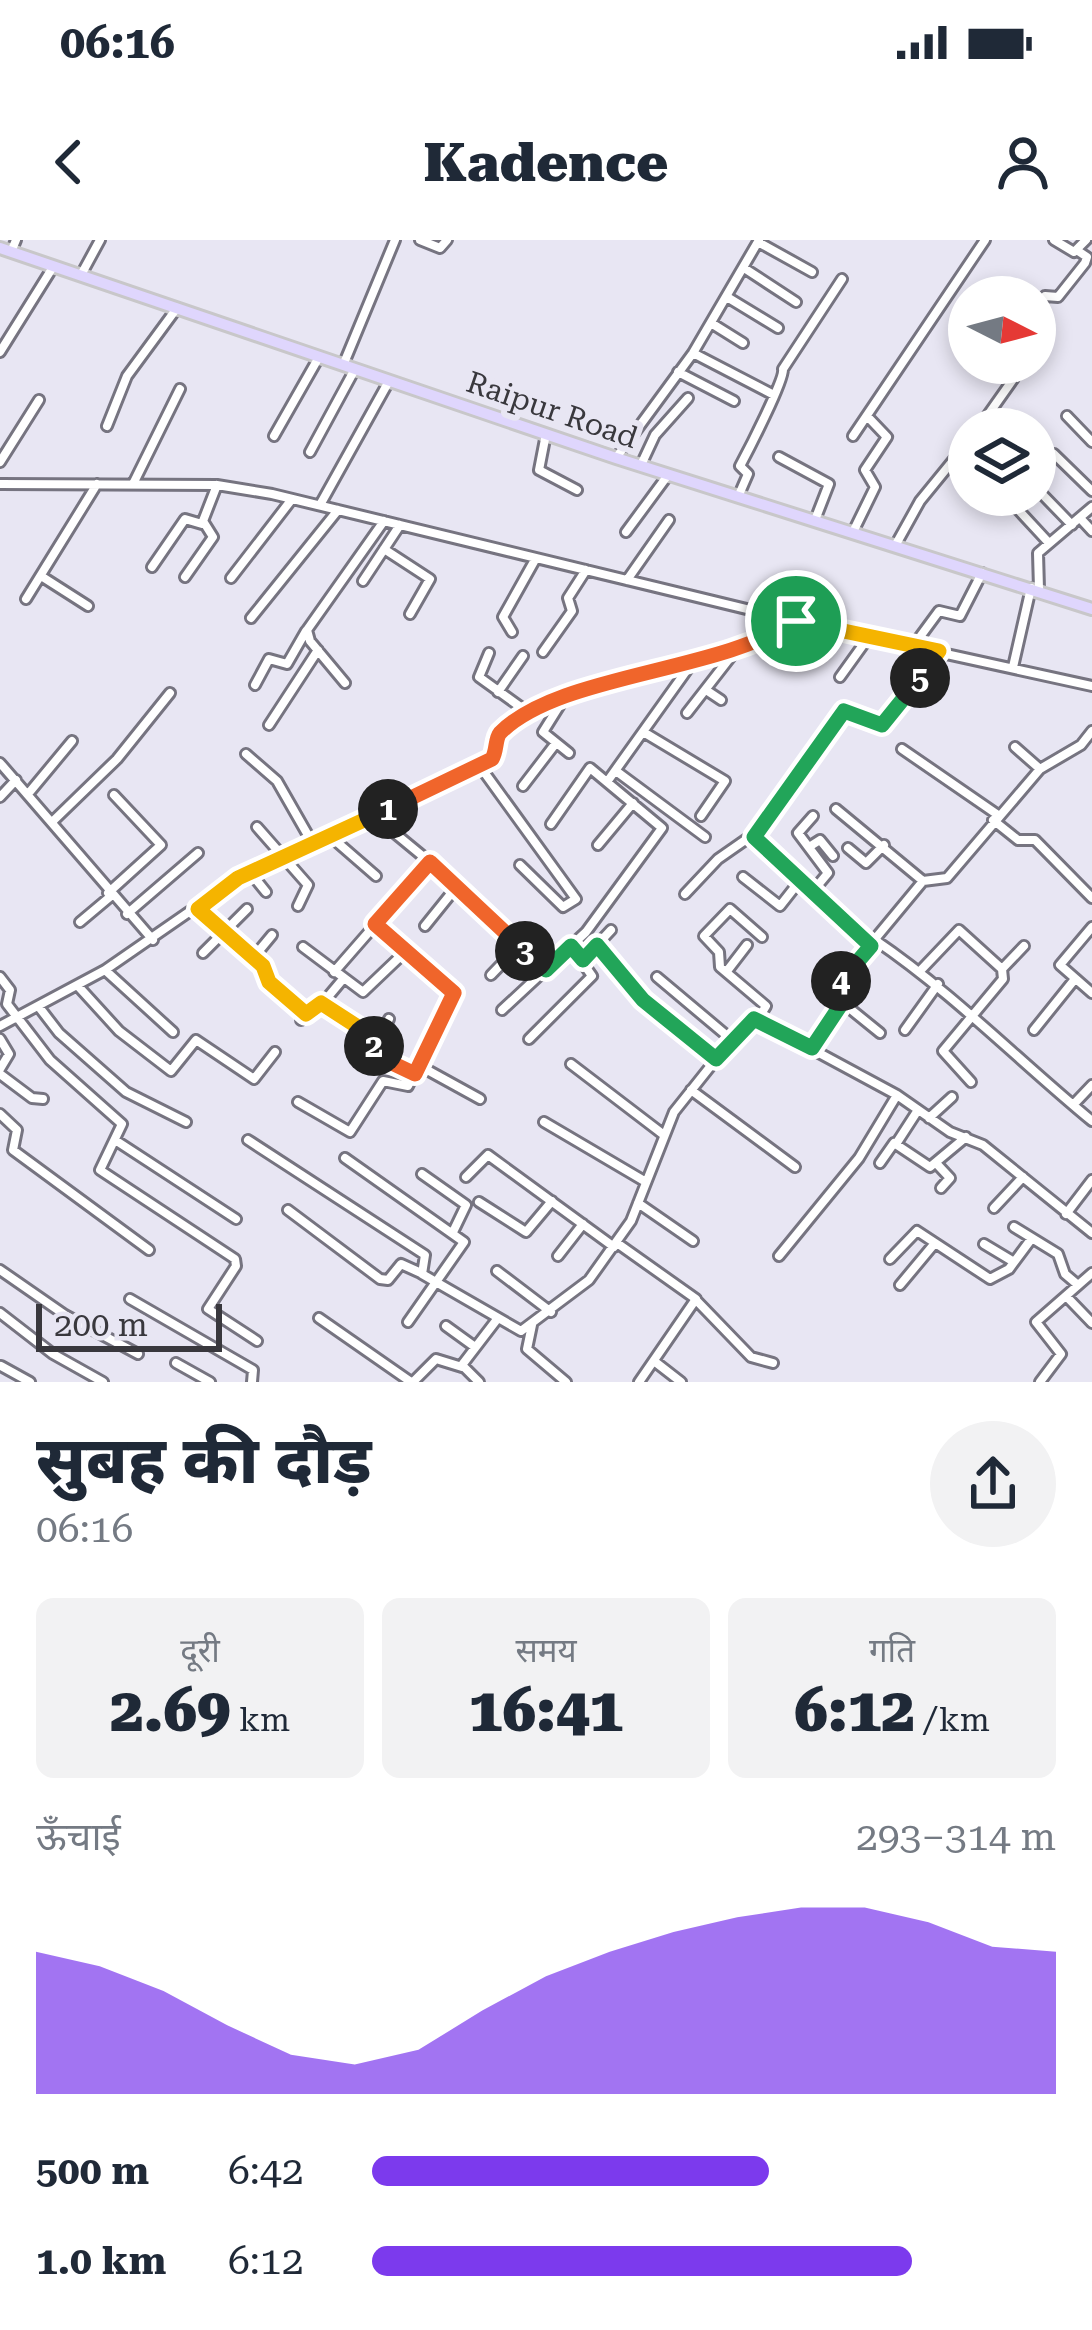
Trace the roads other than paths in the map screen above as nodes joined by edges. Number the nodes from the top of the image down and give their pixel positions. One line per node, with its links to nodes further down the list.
1 (100, 240): 14 (street)
2 (395, 240): 26 (street)
3 (420, 240): 4 (street)
4 (447, 240)
5 (986, 240): 34 (street)
6 (1054, 240): 10 (street)
7 (1086, 240): 10 (street)
8 (758, 241): 12 (street); 13 (street)
9 (9, 246): 11 (main road, Raipur Road)
10 (1078, 251): 17 (street)
11 (53, 267): 14 (main road, Raipur Road); 23 (street)
12 (744, 268): 16 (street); 18 (street)
13 (812, 272)
14 (81, 277): 19 (main road, Raipur Road)
15 (842, 279): 30 (street)
16 (727, 297): 20 (street); 21 (street)
17 (1056, 297)
18 (796, 302)
19 (177, 308): 25 (main road, Raipur Road); 36 (street)
20 (711, 323): 22 (street); 24 (street)
21 (778, 328)
22 (743, 343)
23 (0, 352)
24 (693, 352): 27 (street); 30 (street)
25 (320, 356): 26 (main road, Raipur Road); 39 (street)
26 (350, 366): 28 (main road, Raipur Road); 42 (street)
27 (678, 372): 33 (street); 45 (street)
28 (390, 380): 38 (main road, Raipur Road); 59 (street)
29 (180, 388): 52 (street)
30 (774, 395): 56 (street)
31 (688, 398): 47 (street)
32 (38, 400): 46 (street)
33 (734, 400)
34 (867, 416): 40 (street); 71 (street)
35 (1067, 416): 41 (street)
36 (107, 426)
37 (1092, 426): 41 (street)
38 (546, 434): 45 (main road, Raipur Road); 54 (street)
39 (274, 436)
40 (853, 436)
41 (1088, 438)
42 (310, 452)
43 (1056, 456): 55 (street)
44 (778, 457): 64 (street)
45 (616, 458): 47 (main road, Raipur Road)
46 (0, 462)
47 (641, 466): 49 (main road, Raipur Road)
48 (948, 467): 73 (street)
49 (668, 475): 56 (main road, Raipur Road); 70 (street)
50 (0, 484): 51 (street)
51 (97, 484): 52 (street); 79 (street)
52 (132, 485): 53 (street)
53 (217, 485): 57 (street); 67 (street)
54 (577, 490)
55 (1092, 490)
56 (738, 497): 64 (main road, Raipur Road)
57 (292, 499): 59 (street); 81 (street)
58 (1056, 505): 66 (street)
59 (320, 506): 61 (street)
60 (1092, 507): 66 (street)
61 (338, 510): 65 (street); 89 (street)
62 (1024, 516): 72 (street)
63 (669, 520): 82 (street)
64 (815, 520): 71 (main road, Raipur Road)
65 (384, 521): 68 (street); 91 (street)
66 (1076, 521): 69 (street); 72 (street)
67 (204, 524): 76 (street); 80 (street)
68 (400, 525): 74 (street); 75 (street)
69 (1092, 531)
70 (626, 532)
71 (853, 532): 73 (main road, Raipur Road)
72 (1049, 543): 84 (street)
73 (896, 546): 78 (main road, Raipur Road)
74 (384, 549): 83 (street); 88 (street)
75 (536, 558): 77 (street); 92 (street)
76 (152, 567)
77 (586, 570): 82 (street); 99 (street)
78 (983, 572): 84 (main road, Raipur Road); 94 (street)
79 (41, 576): 85 (street); 86 (street)
80 (184, 577)
81 (231, 578)
82 (627, 580): 90 (street)
83 (363, 581)
84 (1035, 588): 87 (main road, Raipur Road); 102 (street)
85 (26, 599)
86 (88, 606)
87 (1092, 609)
88 (410, 614)
89 (251, 618)
90 (796, 621): 93 (street); 95 (street)
91 (307, 630): 96 (street); 105 (street)
92 (512, 632)
93 (868, 638): 94 (street); 103 (street)
94 (914, 645): 97 (street)
95 (737, 648): 101 (street); 107 (street)
96 (318, 650): 104 (street); 114 (street)
97 (939, 651): 102 (street); 144 (street)
98 (489, 652): 108 (street)
99 (543, 652)
100 (523, 656): 108 (street)
101 (692, 662): 110 (street); 116 (street)
102 (1013, 667): 106 (street)
103 (840, 677)
104 (345, 683)
105 (255, 685)
106 (1092, 686)
107 (706, 690): 111 (street); 113 (street)
108 (498, 692): 112 (street)
109 (170, 693): 139 (street)
110 (563, 699): 112 (street); 118 (street)
111 (721, 700)
112 (526, 711): 124 (street)
113 (687, 713)
114 (268, 725)
115 (1092, 731): 125 (street)
116 (645, 734): 126 (street); 135 (street)
117 (72, 741): 130 (street)
118 (556, 743): 121 (street); 129 (street)
119 (1016, 747): 125 (street)
120 (902, 749): 138 (street)
121 (569, 752)
122 (246, 754): 145 (street)
123 (0, 763): 127 (street)
124 (479, 765): 136 (street); 154 (street)
125 (1040, 769): 138 (street)
126 (616, 771): 128 (street); 143 (street)
127 (16, 780): 130 (street); 132 (street)
128 (607, 782): 133 (street); 140 (street)
129 (524, 786)
130 (28, 794): 139 (street)
131 (114, 795): 164 (street)
132 (0, 797)
133 (632, 803): 146 (street); 183 (street)
134 (836, 808): 147 (street)
135 (701, 815)
136 (374, 816): 142 (street); 153 (street)
137 (813, 816): 148 (street)
138 (996, 817): 159 (street); 165 (street)
139 (52, 822): 164 (street)
140 (550, 824)
141 (257, 827): 152 (street)
142 (330, 836): 145 (street); 156 (street)
143 (705, 837)
144 (754, 837): 158 (street); 163 (street)
145 (313, 844): 152 (street)
146 (598, 845)
147 (884, 845): 149 (street); 159 (street)
148 (809, 847): 151 (street); 161 (street)
149 (848, 848)
150 (198, 854): 169 (street)
151 (833, 856)
152 (284, 857): 155 (street); 166 (street)
153 (430, 862): 160 (street); 171 (street)
154 (520, 866)
155 (250, 872): 162 (street); 167 (street)
156 (376, 876)
157 (743, 877): 158 (street)
158 (802, 878): 161 (street)
159 (923, 881): 179 (street)
160 (458, 885): 172 (street); 182 (street)
161 (813, 891): 179 (street)
162 (266, 892)
163 (685, 894)
164 (109, 895): 169 (street); 170 (street)
165 (1092, 898)
166 (298, 906)
167 (198, 909): 175 (street); 178 (street)
168 (247, 909): 175 (street)
169 (127, 914): 178 (street)
170 (80, 922)
171 (375, 924): 186 (street); 195 (street)
172 (425, 926)
173 (1092, 927): 200 (street)
174 (611, 930): 180 (street)
175 (225, 933): 187 (street); 188 (street)
176 (272, 935): 188 (street)
177 (762, 937): 193 (street)
178 (153, 940): 191 (street)
179 (873, 943): 194 (street); 204 (street)
180 (597, 945): 189 (street); 223 (street)
181 (747, 945): 193 (street)
182 (520, 946): 192 (street); 196 (street)
183 (571, 946): 189 (street); 192 (street)
184 (1024, 946): 190 (street)
185 (303, 947): 195 (street)
186 (406, 951): 199 (street); 225 (street)
187 (203, 953)
188 (253, 958): 205 (street)
189 (583, 960): 218 (street)
190 (1002, 969): 194 (street); 208 (street)
191 (105, 970): 202 (street); 215 (street)
192 (546, 970): 207 (street)
193 (727, 971): 211 (street)
194 (920, 971): 201 (street)
195 (334, 972): 199 (street)
196 (491, 975)
197 (0, 977): 209 (street)
198 (657, 977): 220 (street)
199 (343, 979): 205 (street)
200 (1075, 979): 203 (street); 214 (street)
201 (938, 984): 208 (street); 213 (street)
202 (78, 986): 206 (street); 222 (street)
203 (1091, 990)
204 (843, 1003): 216 (street); 221 (street)
205 (322, 1004): 219 (street)
206 (39, 1007): 209 (street); 239 (street)
207 (502, 1010)
208 (970, 1015): 227 (street); 235 (street)
209 (17, 1019): 212 (street); 245 (street)
210 (389, 1019): 219 (street)
211 (758, 1019): 220 (street); 221 (street)
212 (0, 1026)
213 (905, 1030)
214 (1034, 1030)
215 (172, 1032)
216 (880, 1033)
217 (0, 1039): 226 (street)
218 (529, 1039)
219 (378, 1040): 225 (street)
220 (732, 1040): 223 (street)
221 (812, 1048): 230 (street)
222 (275, 1052)
223 (716, 1059): 229 (street)
224 (571, 1064): 242 (street)
225 (417, 1070): 233 (street); 234 (street)
226 (0, 1071): 232 (street)
227 (971, 1082)
228 (1092, 1084): 235 (street)
229 (691, 1090): 242 (street); 250 (street)
230 (897, 1095): 236 (street); 275 (street)
231 (952, 1097): 238 (street)
232 (43, 1099)
233 (480, 1099)
234 (298, 1102)
235 (1073, 1105): 240 (street)
236 (918, 1110): 238 (street); 246 (street)
237 (0, 1114): 273 (street)
238 (928, 1118): 243 (street)
239 (186, 1121)
240 (1092, 1121)
241 (544, 1122): 255 (street)
242 (664, 1135): 255 (street)
243 (966, 1137): 248 (street); 253 (street)
244 (248, 1140): 280 (street)
245 (115, 1141): 263 (street); 296 (street)
246 (896, 1144): 248 (street); 249 (street)
247 (345, 1158): 266 (street)
248 (936, 1162): 256 (street)
249 (880, 1163)
250 (795, 1167)
251 (422, 1174): 266 (street)
252 (466, 1177): 257 (street)
253 (1023, 1177): 260 (street); 262 (street)
254 (1092, 1180): 262 (street)
255 (646, 1182): 259 (street)
256 (941, 1188)
257 (552, 1201): 258 (street); 264 (street)
258 (478, 1202)
259 (638, 1203): 269 (street); 272 (street)
260 (994, 1208)
261 (288, 1210): 280 (street)
262 (1066, 1214): 267 (street)
263 (236, 1219)
264 (583, 1224): 272 (street); 274 (street)
265 (1014, 1227): 268 (street)
266 (453, 1232): 282 (street)
267 (1092, 1233)
268 (1032, 1238): 277 (street); 284 (street)
269 (693, 1241)
270 (935, 1244): 276 (street); 277 (street); 283 (street)
271 (985, 1244): 277 (street)
272 (615, 1245): 287 (street); 288 (street)
273 (149, 1250)
274 (558, 1256)
275 (779, 1256)
276 (890, 1259)
277 (1014, 1262)
278 (0, 1270): 298 (street)
279 (497, 1270): 288 (street)
280 (422, 1274): 282 (street)
281 (1092, 1274): 284 (street)
282 (434, 1280): 291 (street); 292 (street)
283 (900, 1285)
284 (1078, 1285): 285 (street)
285 (1066, 1296): 293 (street); 313 (street)
286 (130, 1300): 307 (street)
287 (696, 1300): 299 (street); 301 (street)
288 (551, 1312): 294 (street)
289 (0, 1313): 305 (street)
290 (319, 1318): 308 (street)
291 (497, 1318): 294 (street); 297 (street)
292 (408, 1322)
293 (1092, 1323)
294 (532, 1324): 310 (street)
295 (446, 1326): 297 (street)
296 (257, 1341)
297 (475, 1347): 303 (street)
298 (138, 1354)
299 (654, 1361): 311 (street); 312 (street)
300 (176, 1363): 306 (street)
301 (773, 1363)
302 (0, 1366): 304 (street)
303 (462, 1367): 308 (street); 309 (street)
304 (30, 1382)
305 (103, 1382)
306 (210, 1382)
307 (252, 1382)
308 (412, 1382)
309 (478, 1382)
310 (566, 1382)
311 (639, 1382)
312 (681, 1382)
313 (1040, 1382)

